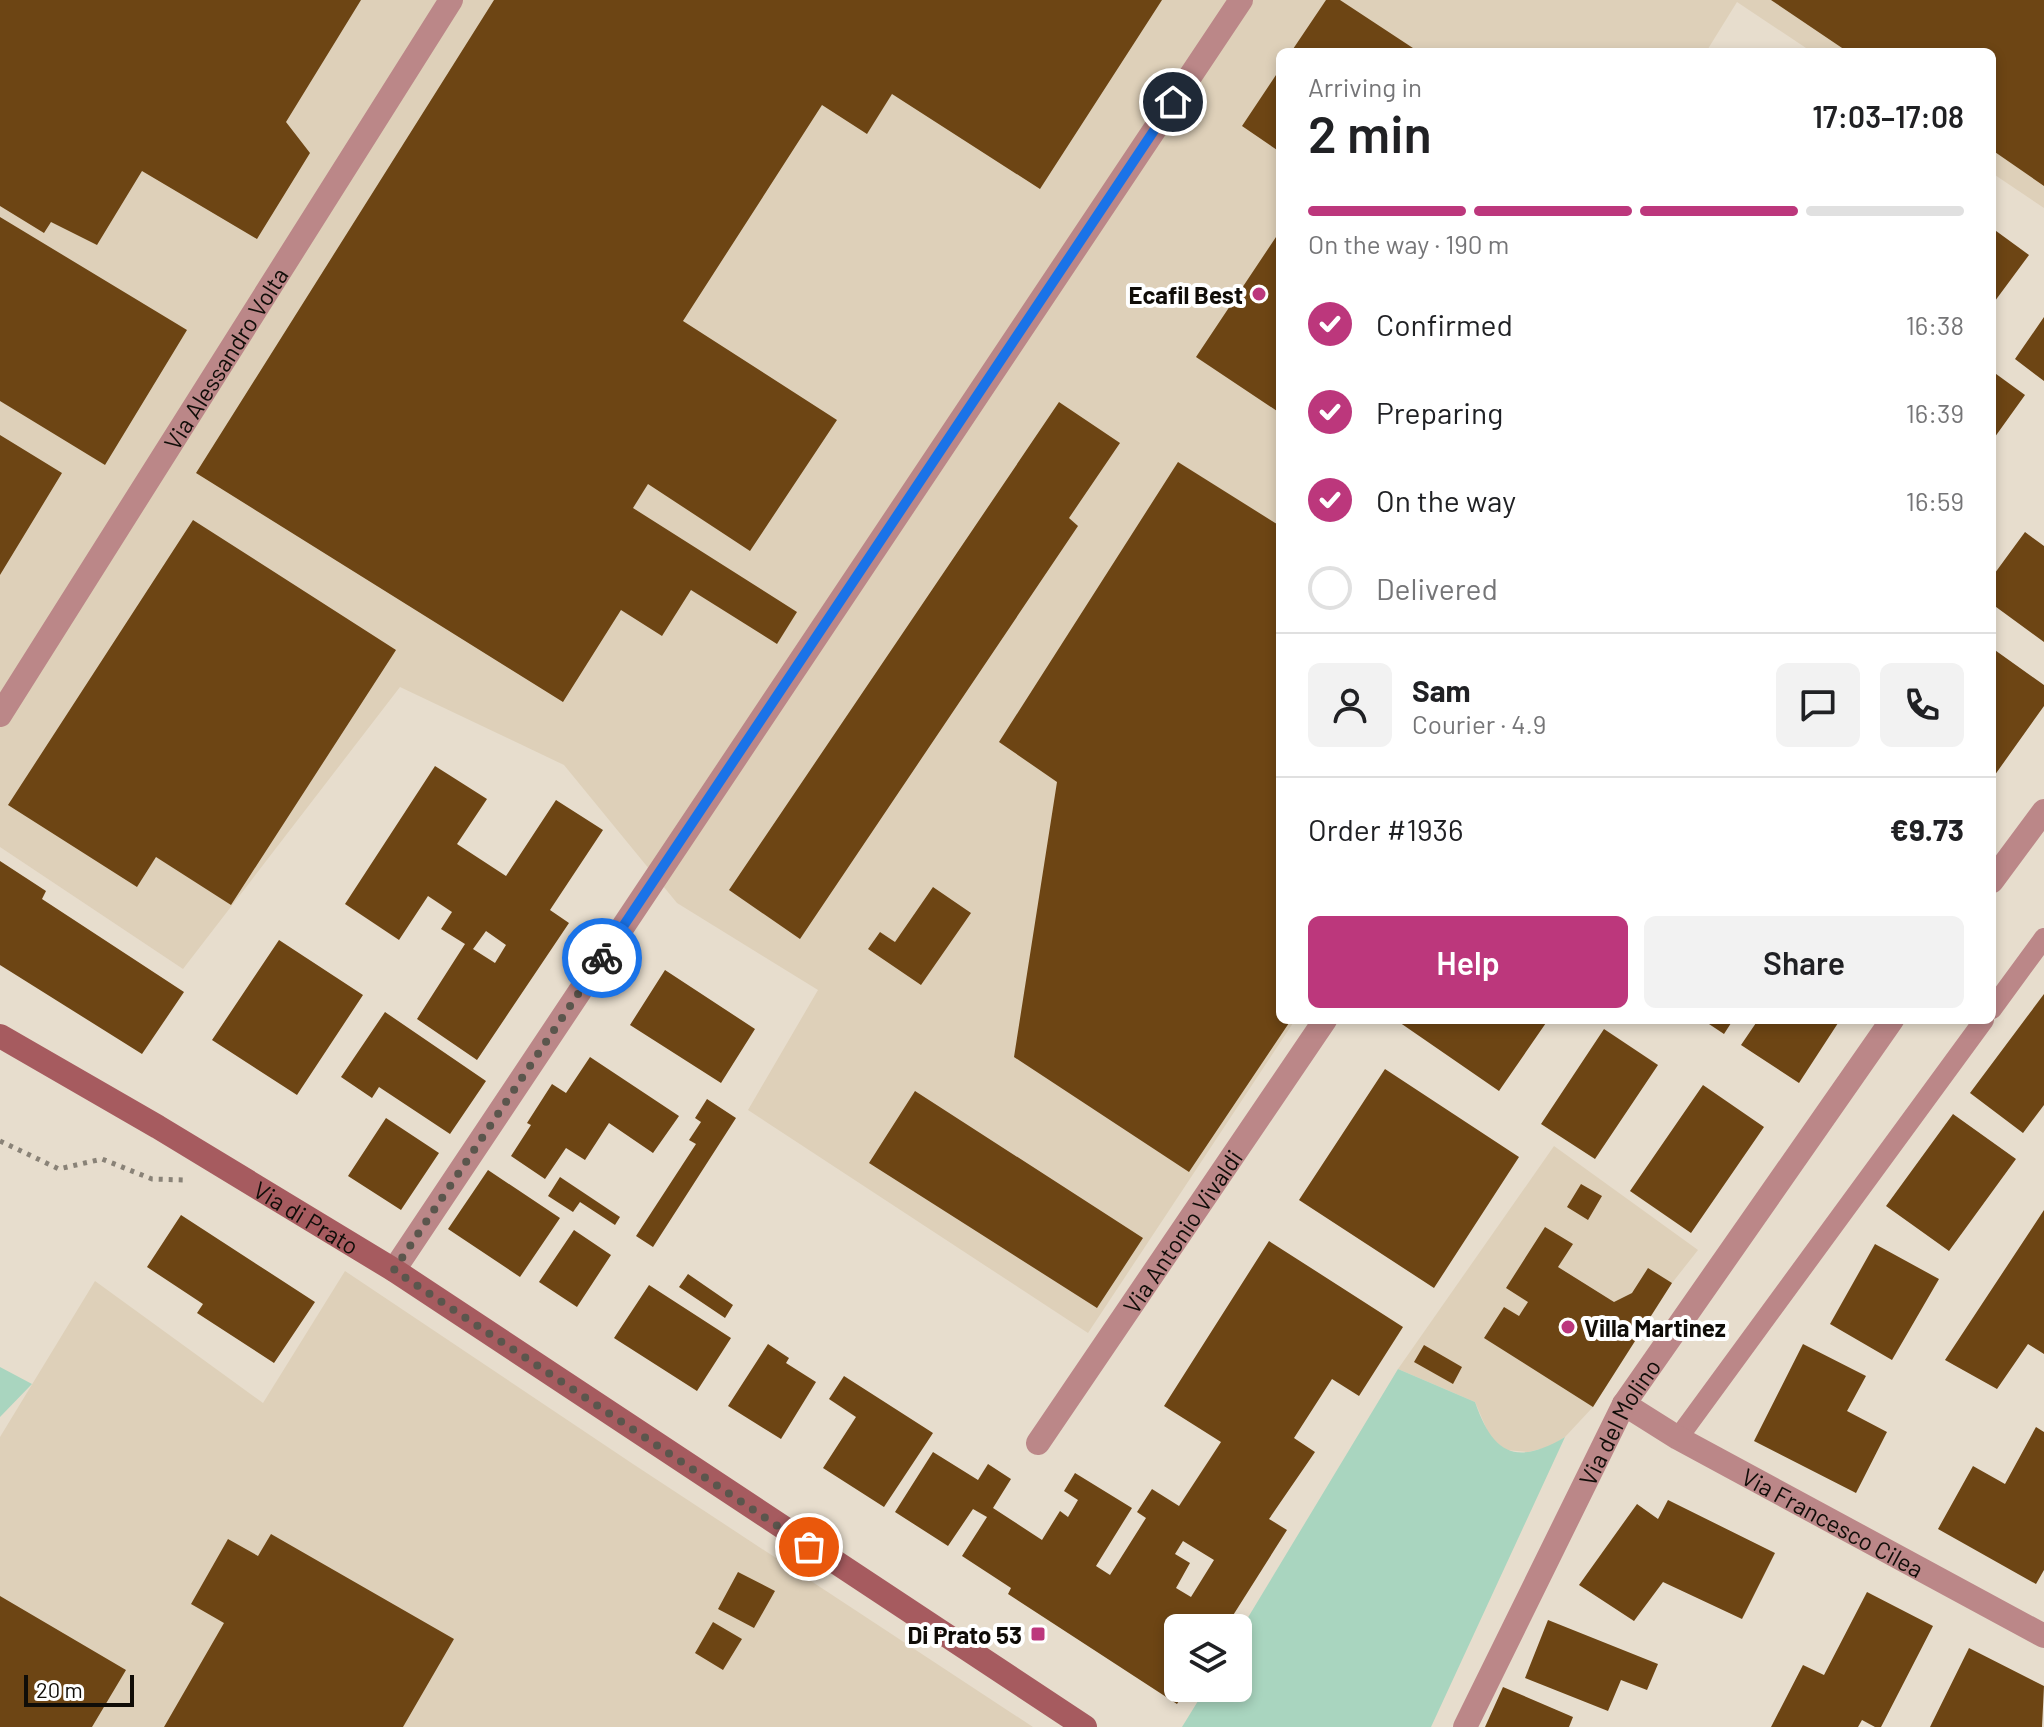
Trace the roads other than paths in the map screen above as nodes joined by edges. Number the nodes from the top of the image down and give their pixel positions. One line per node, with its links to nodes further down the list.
1 (451, 0): 3 (street, Via Alessandro Volta)
2 (1241, 0): 12 (street)
3 (0, 715)
4 (2044, 811): 5 (street)
5 (1996, 876)
6 (2044, 938): 7 (lane)
7 (1996, 1004)
8 (1322, 1024): 15 (street, Via Antonio Vivaldi)
9 (1889, 1024): 13 (street, Via del Molino)
10 (1981, 1024): 14 (lane)
11 (0, 1036): 12 (main road, Via di Prato)
12 (394, 1270): 17 (main road, Via di Prato)
13 (1624, 1404): 14 (street, Via Francesco Cilea); 18 (street, Via del Molino)
14 (1678, 1438): 16 (street, Via Francesco Cilea)
15 (1038, 1443)
16 (2044, 1636)
17 (1085, 1727)
18 (1465, 1727)

